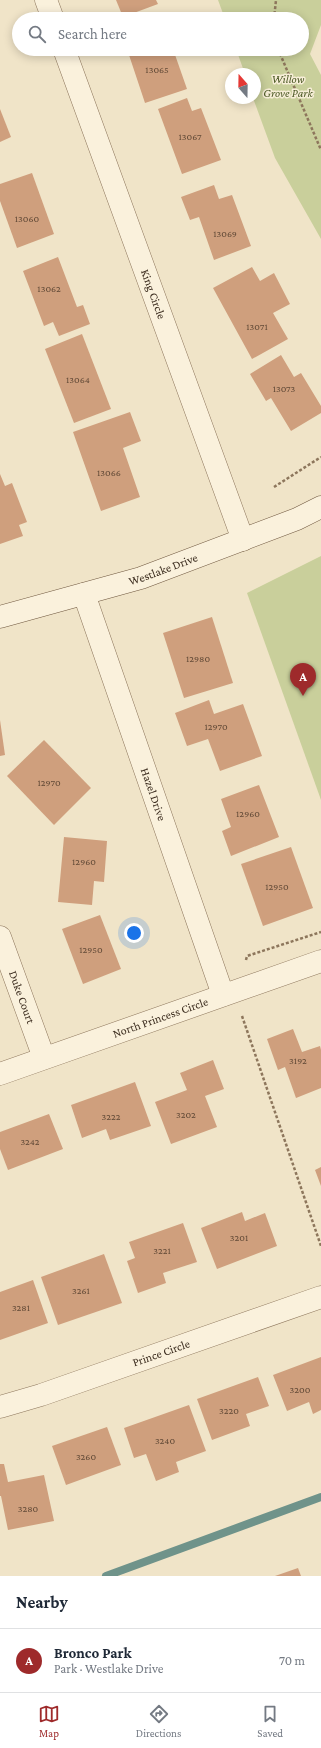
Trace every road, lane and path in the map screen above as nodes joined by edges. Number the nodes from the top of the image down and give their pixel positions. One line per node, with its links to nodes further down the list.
1 (46, 0): 3 (street)
2 (276, 0): 4 (path)
3 (50, 12)
4 (275, 12)
5 (67, 56): 11 (street, King Circle)
6 (281, 56): 7 (path)
7 (321, 150)
8 (321, 457): 9 (path)
9 (274, 487)
10 (321, 507): 11 (street, Westlake Drive)
11 (243, 540): 12 (street, Westlake Drive)
12 (84, 594): 13 (street, Westlake Drive); 17 (street, Hazel Drive)
13 (0, 617)
14 (321, 932): 17 (path)
15 (0, 937): 18 (street, Duke Court)
16 (321, 961): 17 (street, North Princess Circle)
17 (232, 992): 18 (street, North Princess Circle); 20 (path)
18 (44, 1058): 19 (street, North Princess Circle)
19 (0, 1074)
20 (321, 1246)
21 (321, 1297): 22 (street, Prince Circle)
22 (0, 1407)

